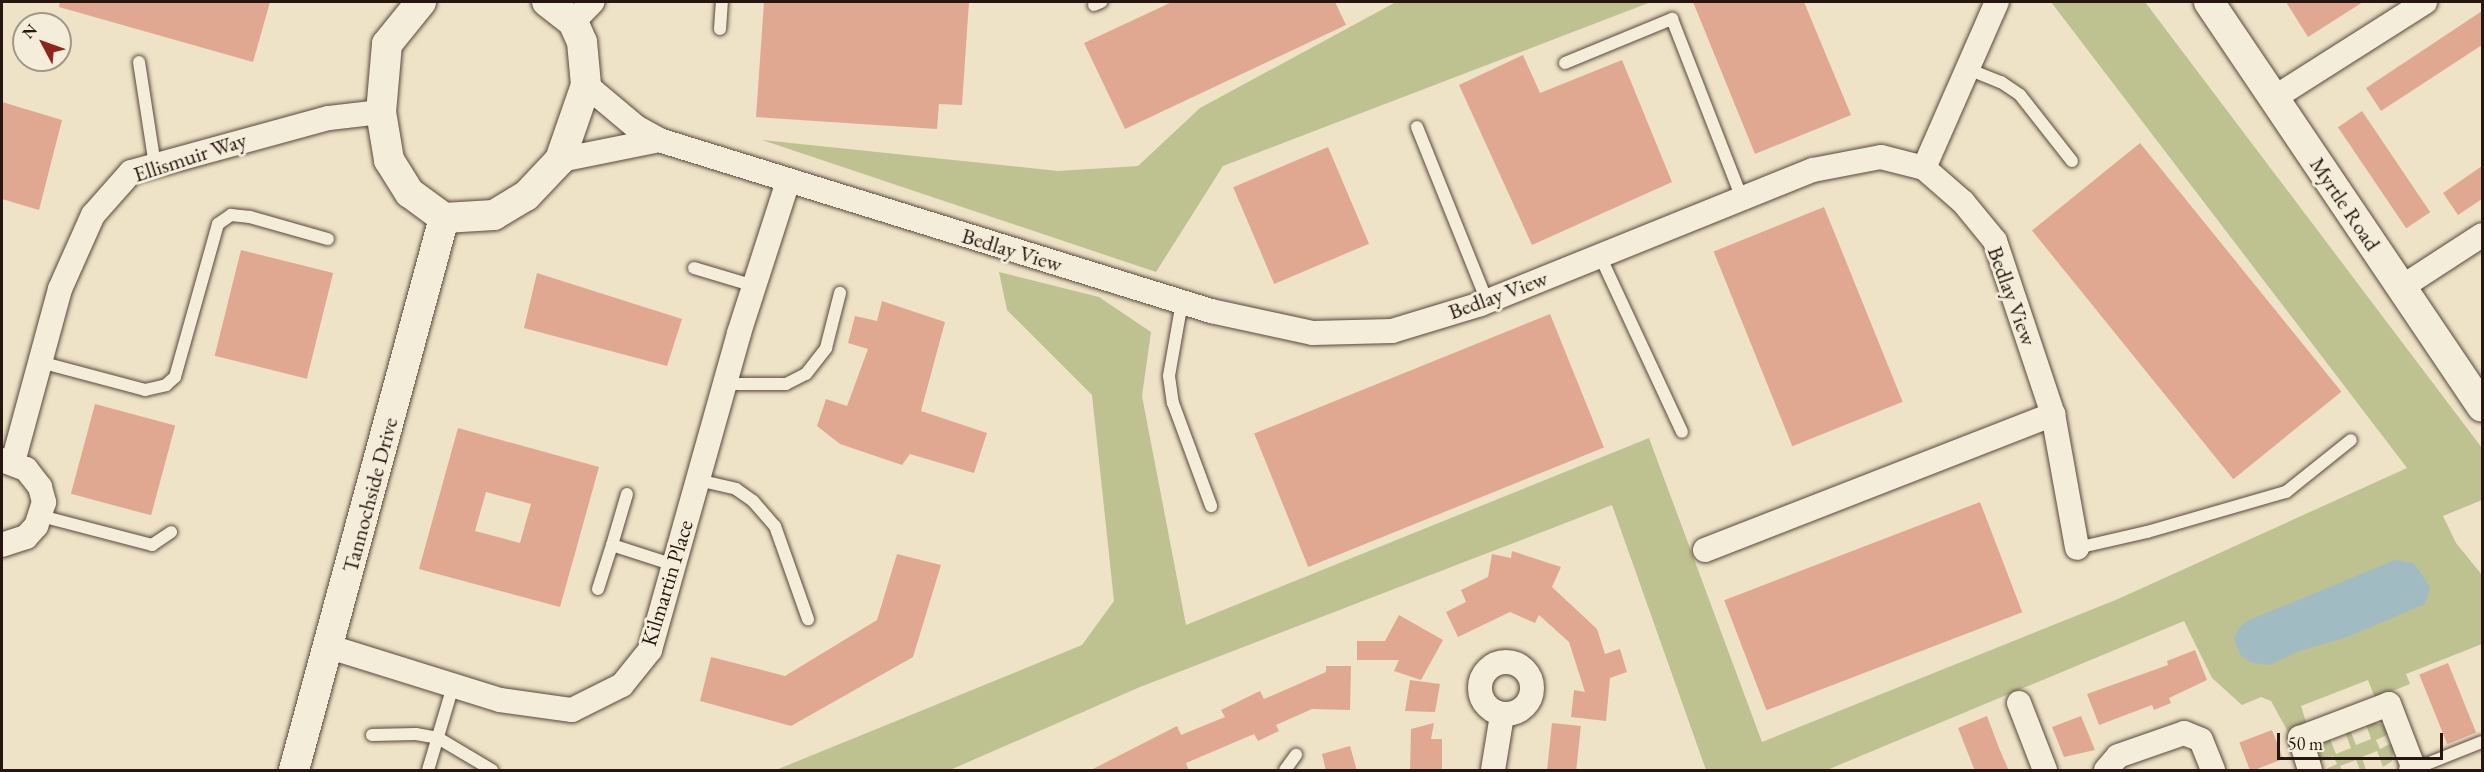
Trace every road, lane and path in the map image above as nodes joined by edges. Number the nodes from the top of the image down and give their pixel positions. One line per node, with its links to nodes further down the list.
1 (421, 2): 14 (street)
2 (547, 2): 7 (street)
3 (722, 2): 8 (lane)
4 (1997, 2): 11 (street)
5 (2209, 2): 13 (street, Myrtle Road)
6 (2425, 2): 13 (street)
7 (583, 12): 12 (street)
8 (720, 29)
9 (139, 62): 19 (lane)
10 (1565, 63): 22 (lane)
11 (1968, 69): 18 (lane); 20 (street)
12 (586, 85): 16 (street, Bedlay View); 17 (street)
13 (2274, 98): 29 (street, Myrtle Road)
14 (381, 112): 19 (street, Ellismuir Way); 23 (street)
15 (1417, 127): 31 (lane)
16 (659, 140): 17 (street, Bedlay View); 21 (street, Bedlay View)
17 (560, 160): 23 (street)
18 (2072, 160)
19 (155, 165): 33 (street, Ellismuir Way)
20 (1924, 168): 22 (street, Bedlay View); 36 (street, Bedlay View)
21 (788, 181): 28 (street, Kilmartin Place); 32 (street, Bedlay View)
22 (1742, 199): 26 (street, Bedlay View)
23 (444, 218): 52 (street, Tannochside Drive)
24 (2482, 235): 29 (street)
25 (328, 239): 33 (lane)
26 (1600, 256): 31 (street, Bedlay View); 37 (lane)
27 (694, 268): 28 (lane)
28 (754, 286): 34 (street, Kilmartin Place)
29 (2402, 287): 35 (street, Myrtle Road)
30 (840, 293): 34 (lane)
31 (1487, 301): 32 (street, Bedlay View)
32 (1182, 302): 42 (lane)
33 (40, 362): 39 (street, Ellismuir Way)
34 (725, 384): 40 (street, Kilmartin Place)
35 (2482, 406)
36 (2054, 414): 47 (street, Bedlay View); 48 (street)
37 (1682, 432)
38 (2351, 440): 47 (lane)
39 (8, 461): 43 (street)
40 (698, 480): 49 (street, Kilmartin Place); 51 (lane)
41 (627, 494): 46 (lane)
42 (1211, 506)
43 (41, 516): 44 (lane); 45 (street)
44 (171, 532)
45 (2, 545)
46 (612, 545): 49 (lane); 50 (lane)
47 (2077, 548)
48 (1705, 550)
49 (674, 566): 53 (street, Kilmartin Place)
50 (598, 589)
51 (808, 619)
52 (330, 647): 53 (street, Kilmartin Place); 62 (street, Tannochside Drive)
53 (453, 686): 57 (lane)
54 (2019, 703): 67 (street)
55 (1502, 715): 66 (street)
56 (372, 735): 57 (lane)
57 (438, 738): 63 (lane); 64 (lane)
58 (2482, 742): 61 (lane)
59 (1296, 755): 65 (lane)
60 (2310, 770): 61 (street)
61 (2413, 770)
62 (294, 771)
63 (428, 771)
64 (492, 771)
65 (1286, 771)
66 (1493, 771)
67 (2046, 771)
68 (2106, 771): 69 (street)
69 (2213, 771)

